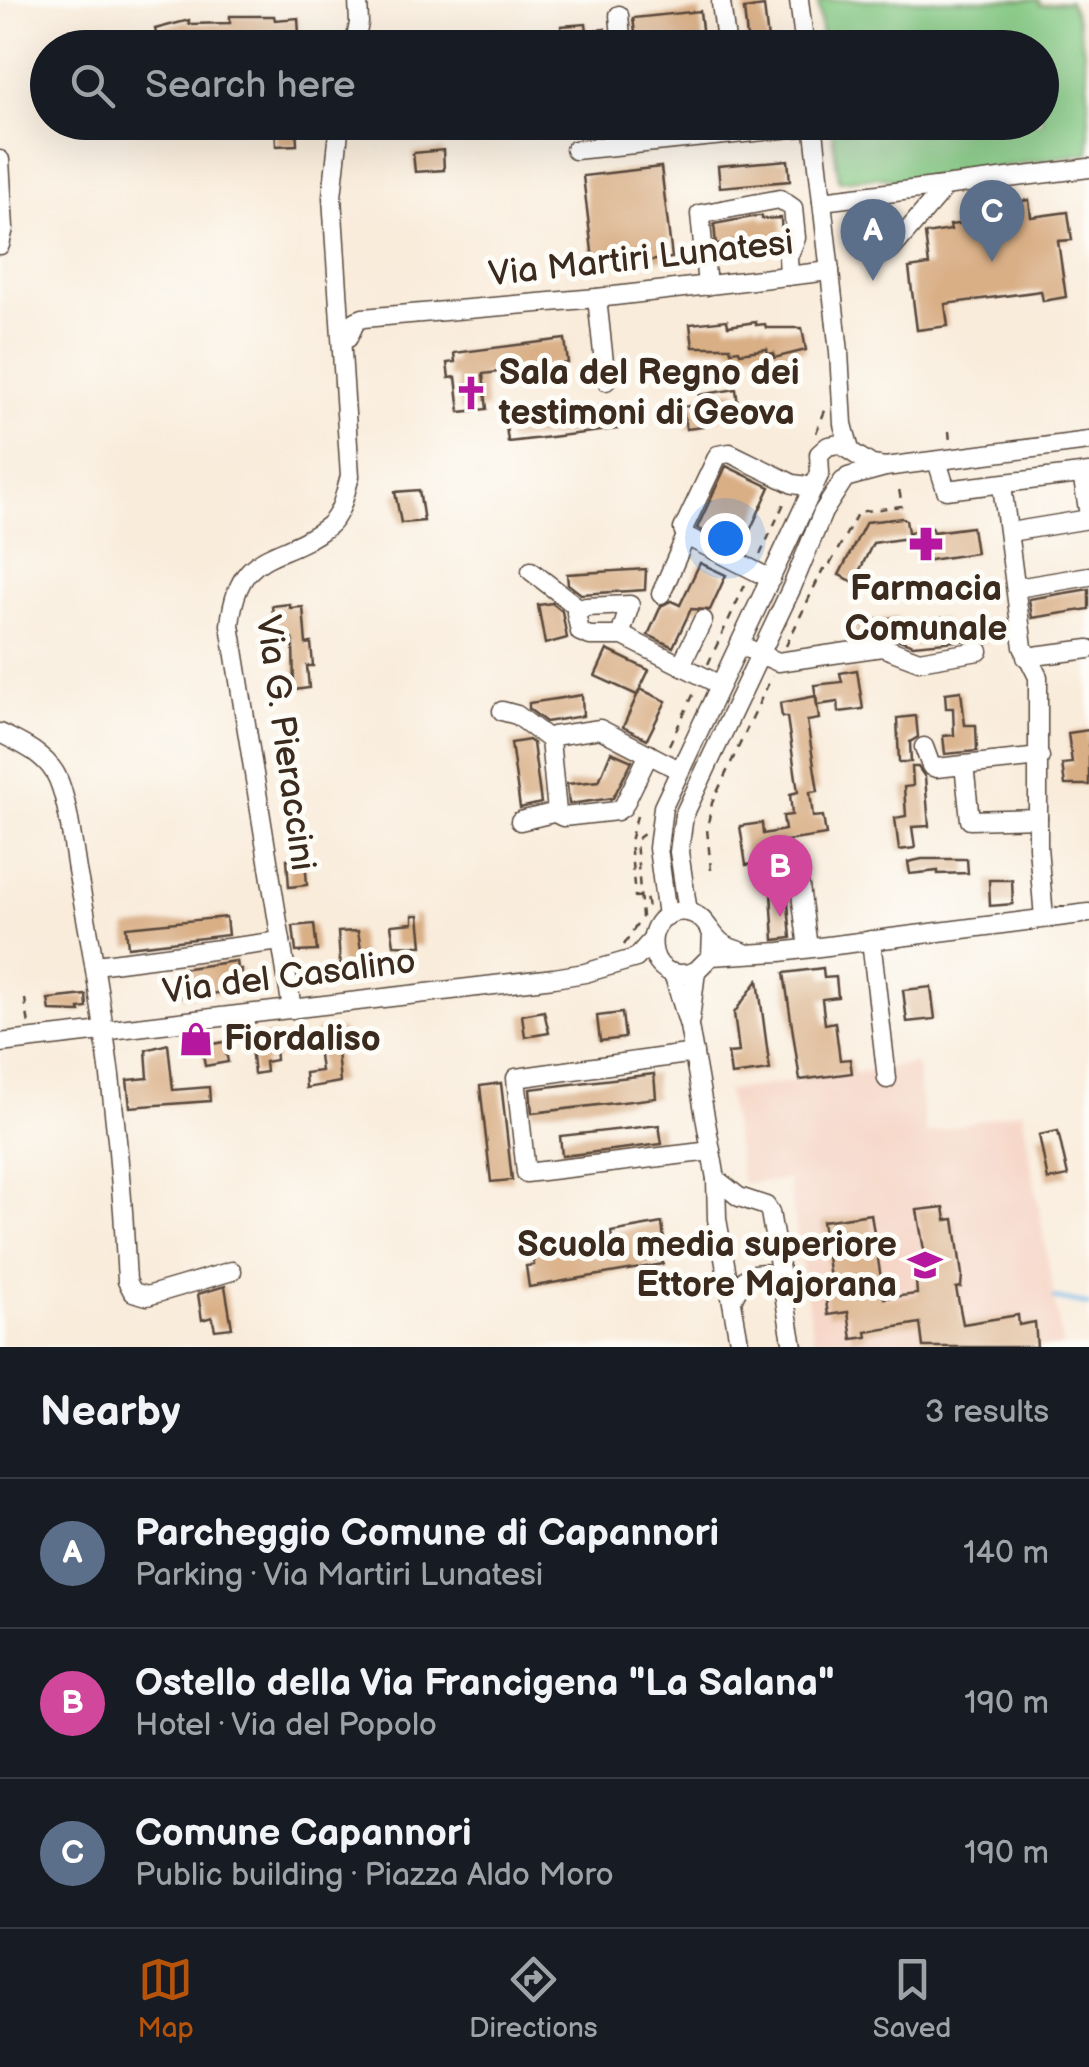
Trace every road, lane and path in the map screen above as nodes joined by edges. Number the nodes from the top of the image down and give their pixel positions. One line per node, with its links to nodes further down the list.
1 (358, 0): 5 (street)
2 (799, 0): 8 (street)
3 (721, 3): 7 (street)
4 (619, 15): 6 (street)
5 (358, 30)
6 (620, 30)
7 (724, 30)
8 (802, 30)
9 (338, 140): 25 (street, Via G. Pieraccini)
10 (632, 140): 13 (street)
11 (659, 140): 13 (street, Via Martiri Lunatesi)
12 (815, 140): 18 (street, Via Martiri Lunatesi)
13 (633, 144): 14 (street, Via Martiri Lunatesi)
14 (576, 150)
15 (0, 160): 19 (street)
16 (1089, 168): 17 (street)
17 (945, 187): 18 (street); 20 (street)
18 (822, 201): 21 (street, Via Martiri Lunatesi)
19 (0, 245)
20 (892, 250)
21 (830, 271): 22 (street, Via Martiri Lunatesi); 27 (street, Via Martiri Lunatesi)
22 (789, 276): 23 (street, Via Martiri Lunatesi); 23 (street)
23 (706, 286): 24 (street, Via Martiri Lunatesi)
24 (597, 298): 25 (street, Via Martiri Lunatesi); 26 (street)
25 (342, 340): 80 (street, Via G. Pieraccini)
26 (606, 381)
27 (834, 407): 28 (path); 28 (street, Via Martiri Lunatesi); 30 (street, Via Martiri Lunatesi)
28 (822, 440): 30 (street); 35 (street, Via Martiri Lunatesi)
29 (1089, 442): 31 (street)
30 (851, 452): 32 (street); 34 (street, Via Martiri Lunatesi)
31 (937, 460): 32 (street); 38 (street)
32 (885, 467): 34 (street)
33 (1086, 473): 38 (street); 40 (street)
34 (846, 479): 35 (street); 55 (street, Via Martiri Lunatesi)
35 (817, 480): 36 (street); 46 (street, Via Martiri Lunatesi)
36 (792, 484): 42 (street); 43 (path)
37 (898, 484): 39 (path)
38 (1002, 485): 41 (street)
39 (902, 506)
40 (1089, 517): 41 (street)
41 (1010, 532): 47 (street)
42 (686, 536): 43 (street); 48 (street)
43 (753, 570): 46 (street); 58 (path)
44 (531, 571): 49 (street)
45 (1089, 576): 47 (street)
46 (771, 579): 52 (street, Via Martiri Lunatesi)
47 (1017, 588): 56 (street)
48 (660, 594)
49 (580, 609): 51 (street); 51 (street)
50 (703, 620): 57 (street)
51 (620, 636): 57 (street)
52 (740, 645): 55 (street); 59 (street, Via Martiri Lunatesi)
53 (1089, 649): 56 (street)
54 (979, 651): 55 (street)
55 (759, 654): 70 (street, Via Martiri Lunatesi)
56 (1026, 657): 64 (street)
57 (680, 665): 58 (street)
58 (702, 676): 59 (street); 65 (path)
59 (720, 684): 65 (street, Via Martiri Lunatesi)
60 (502, 711): 62 (street)
61 (0, 733): 86 (street)
62 (550, 740): 65 (street); 69 (street)
63 (924, 746): 66 (street)
64 (1040, 758): 66 (street); 71 (street)
65 (663, 761): 68 (street, Via Martiri Lunatesi); 69 (street)
66 (964, 765): 71 (street)
67 (640, 806): 78 (path)
68 (663, 807): 70 (street); 76 (street, Via Martiri Lunatesi)
69 (555, 814): 72 (street)
70 (684, 815): 74 (street, Via Martiri Lunatesi)
71 (1038, 818): 77 (street)
72 (520, 821)
73 (800, 886): 82 (street)
74 (688, 912): 76 (street); 79 (street)
75 (1089, 913): 77 (street)
76 (667, 916): 78 (street)
77 (1044, 918): 81 (street)
78 (649, 932): 85 (street); 88 (street, Via del Casalino)
79 (712, 932): 83 (street); 84 (street)
80 (280, 940): 86 (street); 91 (street, Via G. Pieraccini)
81 (871, 940): 82 (street); 97 (street)
82 (808, 948): 83 (street)
83 (748, 954): 84 (street)
84 (711, 956): 87 (street)
85 (656, 960): 88 (street, Via del Casalino); 89 (street)
86 (96, 966): 94 (street)
87 (696, 971): 89 (street); 92 (street)
88 (586, 973): 91 (street, Via del Casalino)
89 (673, 973): 92 (street)
90 (25, 998): 93 (path)
91 (292, 1009): 94 (street, Via del Casalino)
92 (689, 1026): 96 (street)
93 (29, 1027)
94 (105, 1032): 95 (street, Via del Casalino); 100 (street)
95 (0, 1043)
96 (694, 1053): 98 (street); 98 (street)
97 (887, 1079)
98 (712, 1151): 99 (street)
99 (716, 1179): 101 (street); 102 (street)
100 (232, 1271)
101 (782, 1277): 102 (street); 104 (street)
102 (732, 1300): 103 (street)
103 (740, 1347)
104 (793, 1347)

